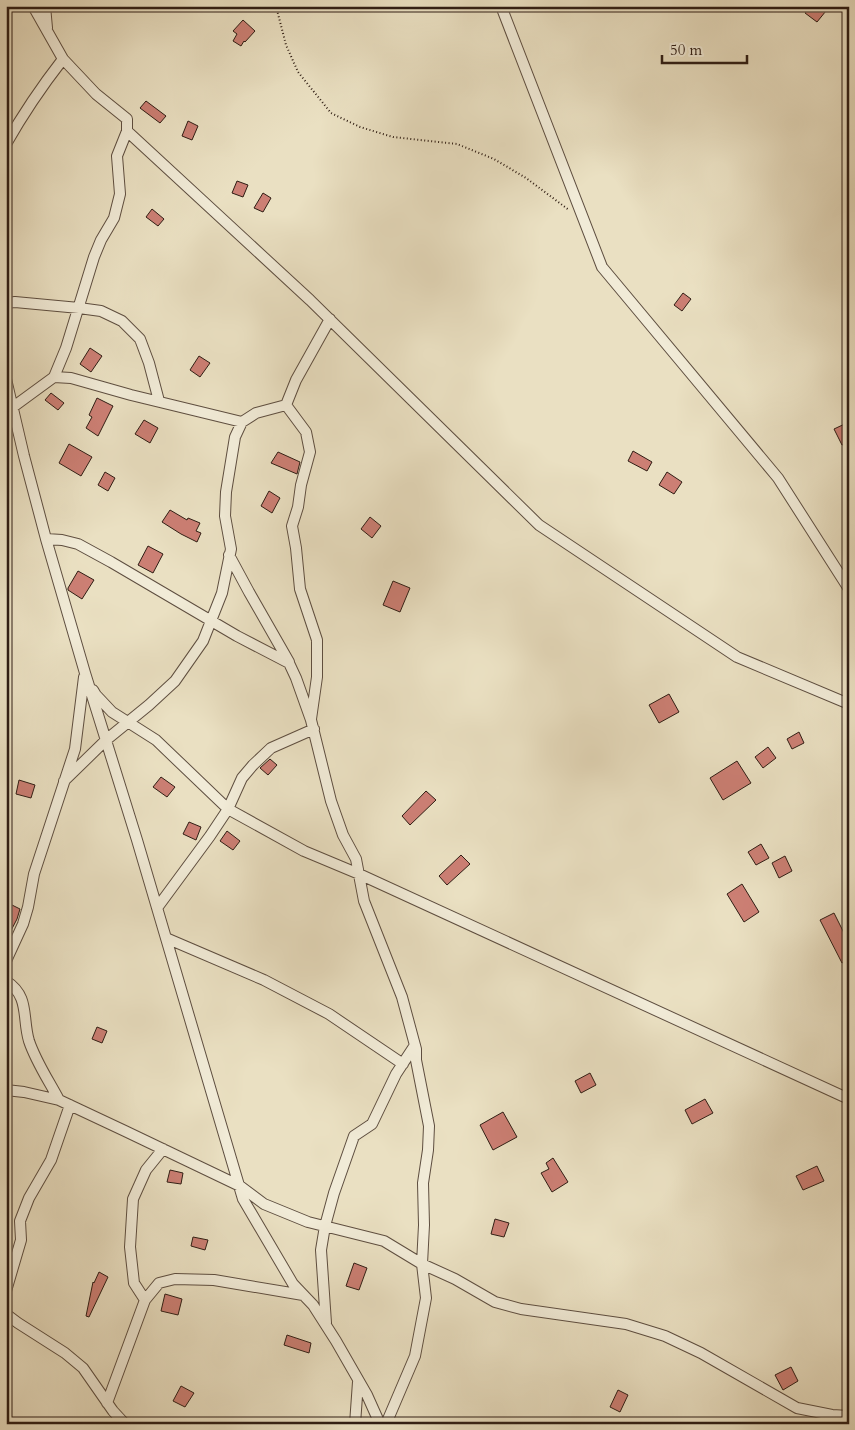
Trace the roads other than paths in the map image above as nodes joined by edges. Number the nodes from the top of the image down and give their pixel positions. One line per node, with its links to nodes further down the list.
1 (33, 6): 4 (street)
2 (45, 6): 4 (street)
3 (501, 6): 19 (street)
4 (48, 31): 5 (street)
5 (63, 58): 6 (street); 7 (street)
6 (127, 132): 9 (street); 10 (street)
7 (6, 144)
8 (6, 303): 9 (street)
9 (79, 308): 11 (street); 13 (street)
10 (330, 319): 15 (street); 23 (street)
11 (54, 377): 13 (street); 14 (street)
12 (6, 379): 14 (street)
13 (159, 401): 16 (street)
14 (9, 403): 17 (street)
15 (286, 405): 16 (street); 25 (street)
16 (242, 422): 18 (street)
17 (46, 539): 20 (street); 22 (street)
18 (229, 554): 20 (street); 21 (street)
19 (849, 589)
20 (211, 620): 21 (street); 24 (street)
21 (289, 663): 25 (street)
22 (85, 673): 24 (street); 26 (street); 27 (street)
23 (849, 704)
24 (128, 722): 26 (street); 28 (street)
25 (312, 725): 28 (street); 29 (street)
26 (106, 740): 27 (street); 30 (street)
27 (64, 781): 32 (street)
28 (228, 809): 29 (street); 30 (street)
29 (359, 874): 34 (street); 37 (street)
30 (158, 908): 31 (street)
31 (166, 938): 35 (street); 41 (street)
32 (6, 961)
33 (6, 981): 38 (street)
34 (415, 1045): 35 (street); 43 (street)
35 (403, 1064): 42 (street)
36 (6, 1090): 38 (street)
37 (849, 1098)
38 (59, 1100): 39 (street)
39 (70, 1105): 40 (street); 44 (street)
40 (163, 1149): 41 (street); 46 (street)
41 (240, 1186): 42 (street); 45 (street)
42 (325, 1226): 43 (street); 48 (street)
43 (422, 1264): 51 (street); 55 (street)
44 (6, 1292)
45 (303, 1295): 46 (street); 48 (street)
46 (145, 1300): 50 (street)
47 (6, 1314): 50 (street)
48 (326, 1324): 49 (street)
49 (358, 1381): 53 (street); 54 (street)
50 (108, 1403): 52 (street)
51 (849, 1416)
52 (125, 1424)
53 (355, 1424)
54 (380, 1424)
55 (386, 1424)

